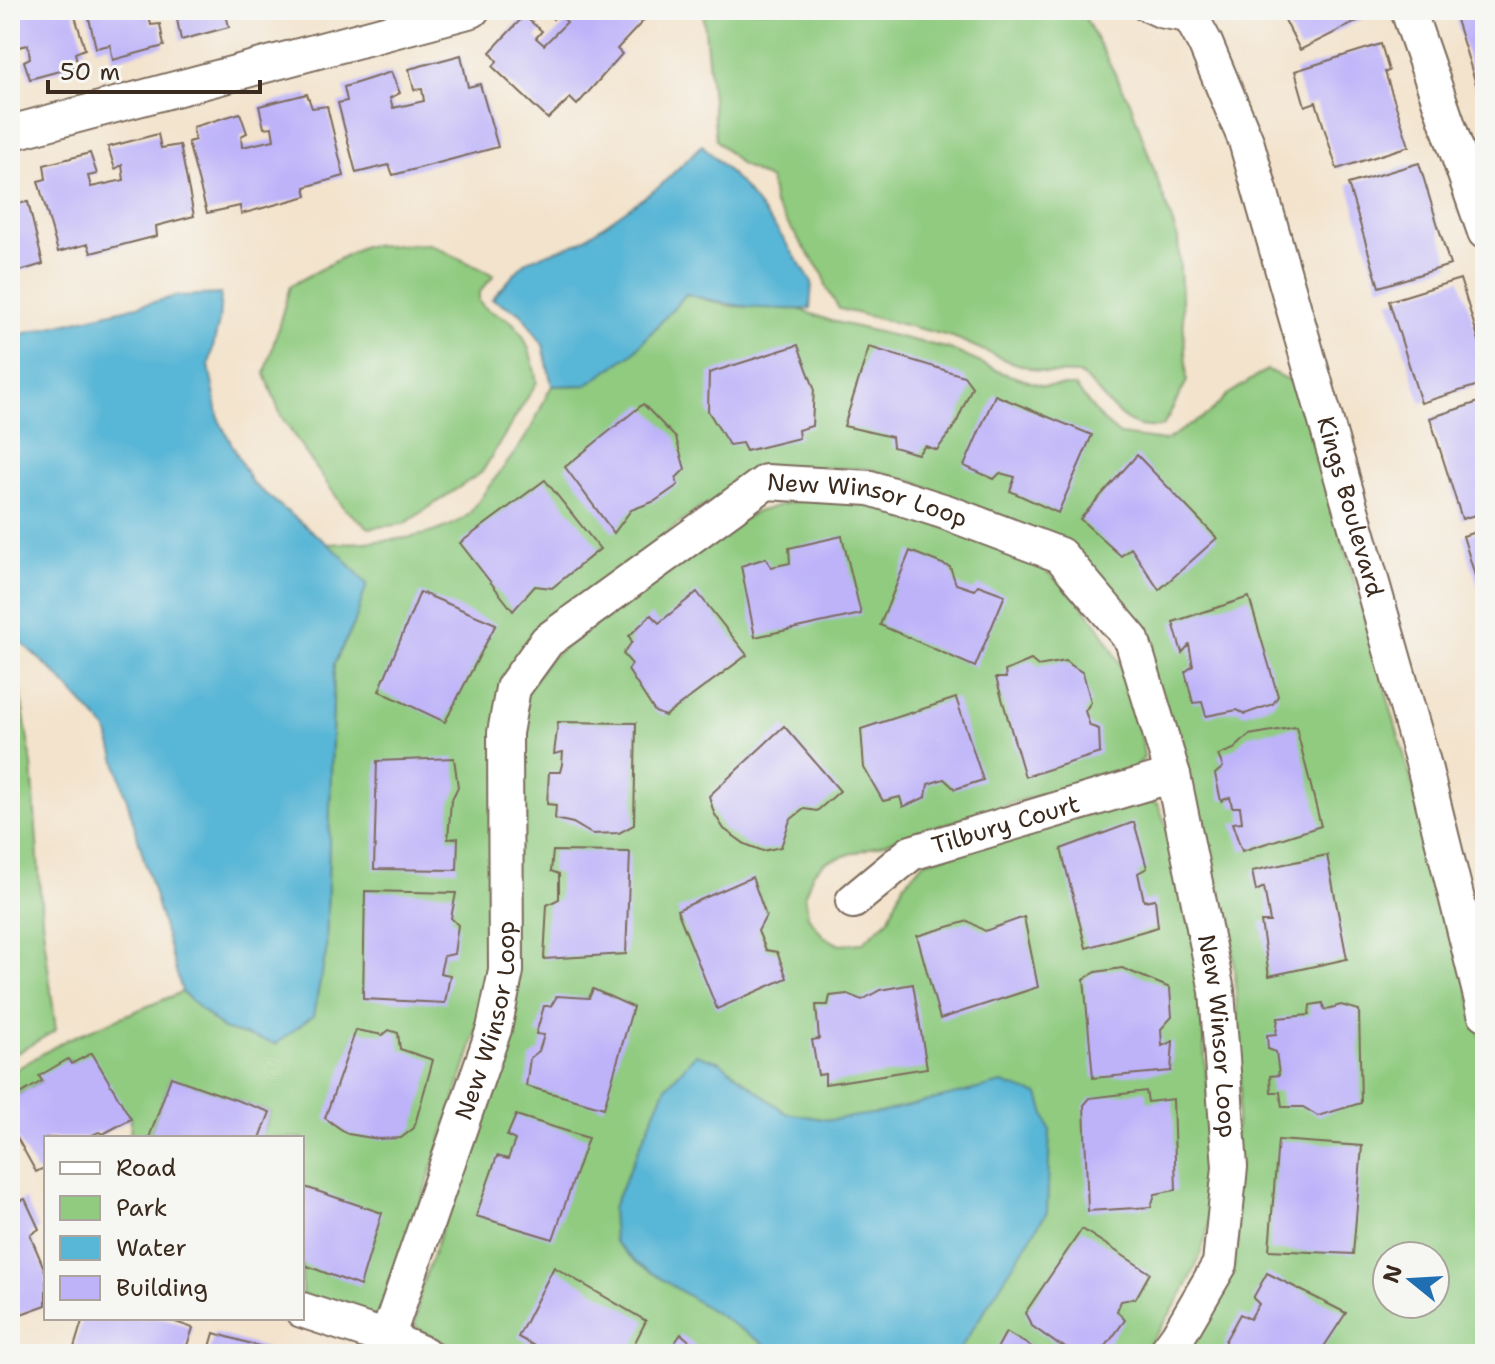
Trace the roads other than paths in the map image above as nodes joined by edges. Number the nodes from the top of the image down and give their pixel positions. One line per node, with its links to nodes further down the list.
1 (472, 10): 5 (street)
2 (1139, 10): 4 (lane)
3 (1408, 10): 6 (street)
4 (1191, 18): 9 (street, Kings Boulevard)
5 (10, 133)
6 (1485, 232)
7 (1173, 775): 8 (street, Tilbury Court); 11 (street, New Winsor Loop); 13 (street, New Winsor Loop)
8 (853, 901)
9 (1485, 1013)
10 (304, 1311): 11 (street)
11 (387, 1338): 12 (street)
12 (424, 1354)
13 (1165, 1354)

